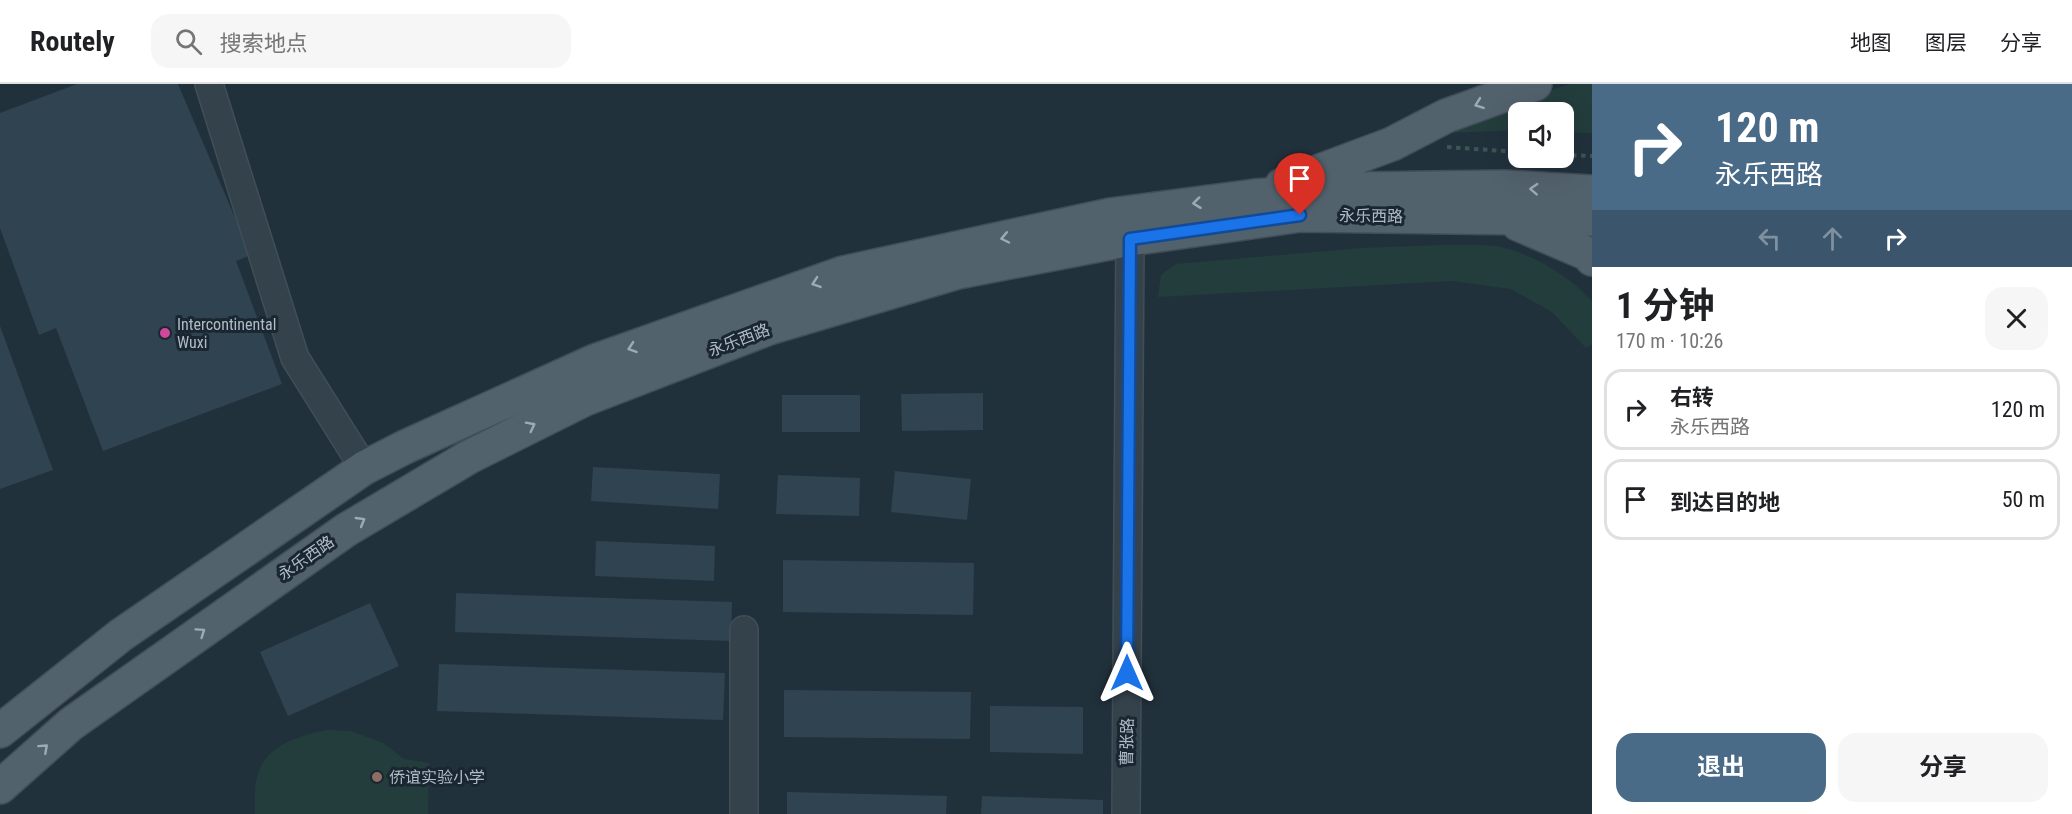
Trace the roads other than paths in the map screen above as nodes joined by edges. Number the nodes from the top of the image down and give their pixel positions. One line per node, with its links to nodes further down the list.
1 (209, 84): 9 (street)
2 (1535, 84): 4 (main road, one-way to 4)
3 (1592, 192): 4 (main road, 永乐西路, one-way to 4)
4 (1255, 196): 9 (main road, 永乐西路, one-way to 9)
5 (1505, 218): 6 (main road, 永乐西路); 7 (main road, 永乐西路); 8 (main road)
6 (1592, 219)
7 (1130, 239): 12 (main road, 永乐西路, one-way to 7); 14 (street, 曹张路)
8 (1592, 259)
9 (364, 468): 11 (main road, 永乐西路)
10 (744, 630): 13 (street)
11 (0, 731)
12 (0, 787)
13 (744, 814)
14 (1126, 814)

